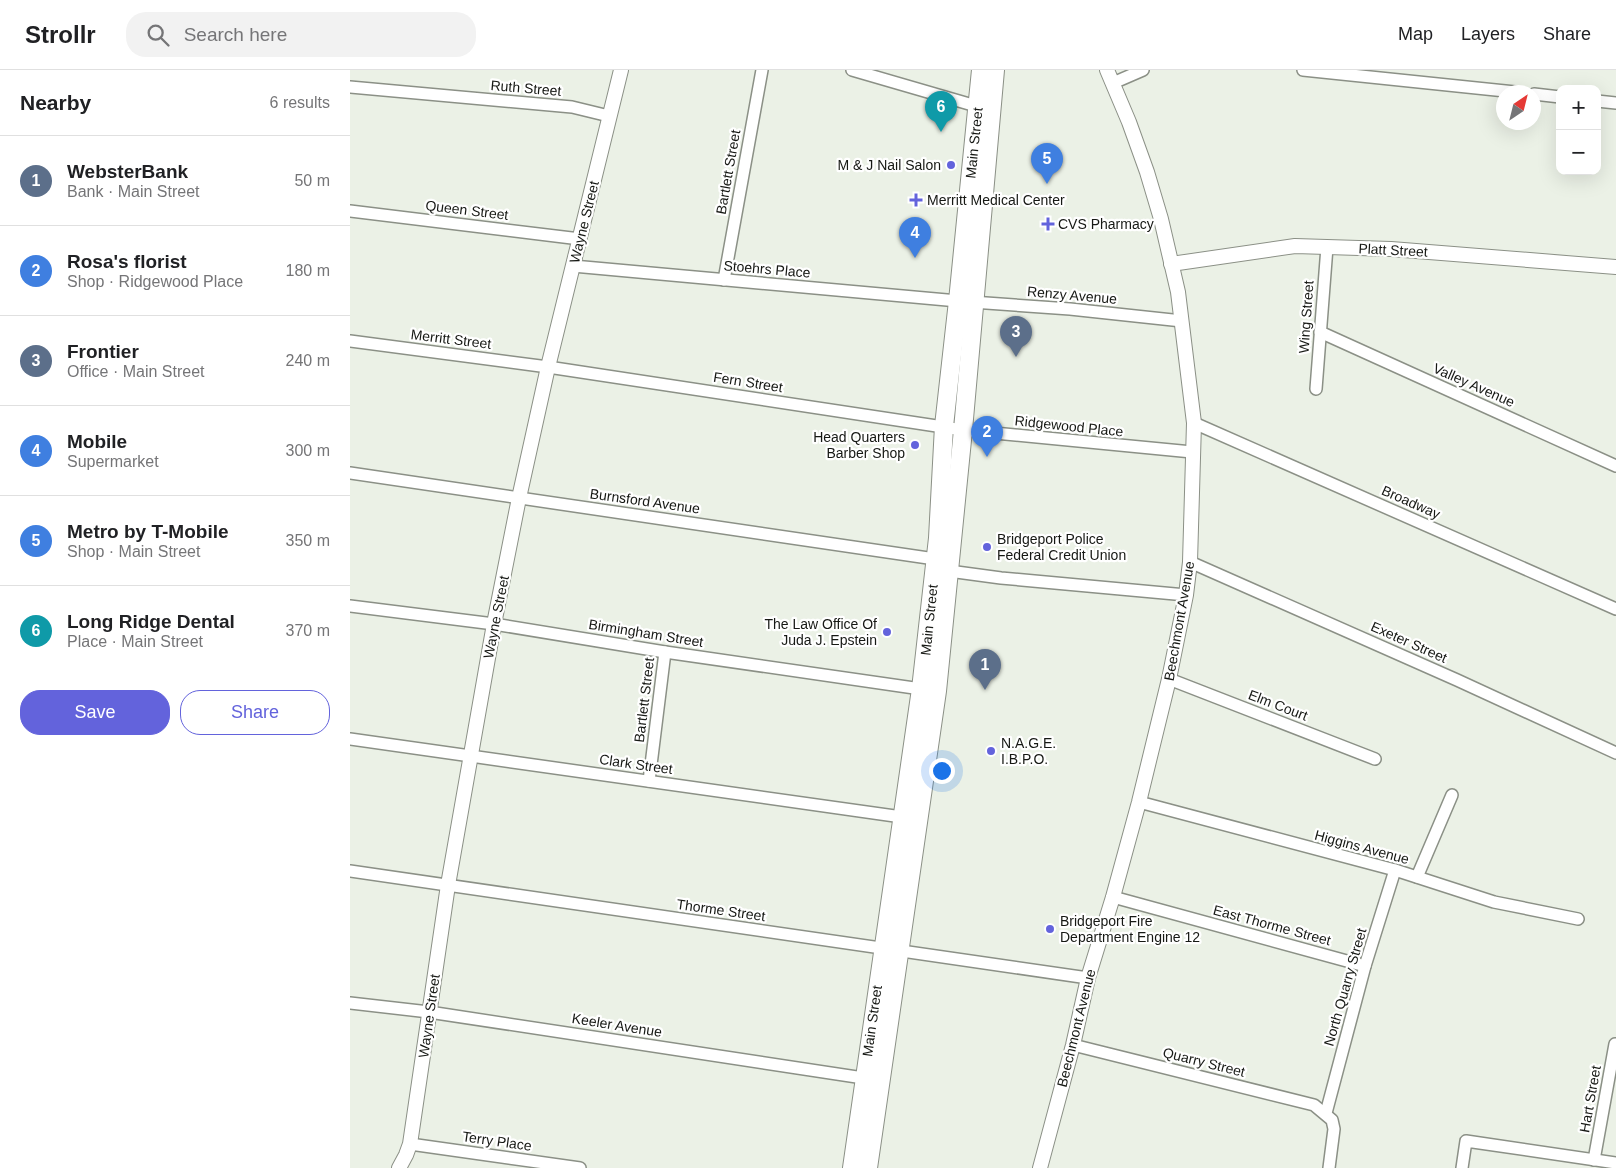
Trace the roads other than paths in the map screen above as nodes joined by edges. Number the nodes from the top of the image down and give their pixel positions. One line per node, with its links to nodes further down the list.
1 (620, 70): 17 (street, Wayne Street)
2 (762, 70): 24 (street, Bartlett Street)
3 (852, 70): 16 (street)
4 (980, 70): 16 (main road, Main Street)
5 (995, 70): 16 (main road, Main Street)
6 (1107, 70): 9 (street, Beechmont Avenue)
7 (1143, 70): 9 (street)
8 (1303, 70): 11 (street)
9 (1113, 83): 21 (street, Beechmont Avenue)
10 (350, 87): 17 (street, Ruth Street)
11 (1496, 90)
12 (1541, 95): 13 (street)
13 (1556, 97)
14 (1601, 101): 15 (street)
15 (1616, 103)
16 (984, 109): 25 (main road, Main Street)
17 (609, 116): 19 (street, Wayne Street)
18 (350, 210): 19 (street, Queen Street)
19 (580, 239): 22 (street, Wayne Street)
20 (1327, 246): 21 (street, Platt Street); 23 (street, Platt Street); 27 (street, Wing Street)
21 (1171, 264): 26 (street, Beechmont Avenue)
22 (574, 266): 24 (street, Stoehrs Place); 29 (street, Wayne Street)
23 (1616, 267)
24 (724, 280): 25 (street, Stoehrs Place)
25 (966, 302): 26 (street, Renzy Avenue); 32 (main road, Main Street); 33 (main road, Main Street)
26 (1182, 321): 31 (street, Beechmont Avenue)
27 (1320, 332): 30 (street, Wing Street); 35 (street, Valley Avenue)
28 (350, 341): 29 (street, Merritt Street)
29 (548, 367): 32 (street, Fern Street); 37 (street, Wayne Street)
30 (1316, 389)
31 (1194, 423): 34 (street, Beechmont Avenue); 43 (street, Broadway)
32 (944, 426): 33 (street, Ridgewood Place); 38 (main road, Main Street)
33 (963, 430): 34 (street, Ridgewood Place); 40 (main road, Main Street)
34 (1192, 452): 39 (street, Beechmont Avenue)
35 (1616, 466)
36 (350, 473): 37 (street, Burnsford Avenue)
37 (519, 498): 38 (street, Burnsford Avenue); 44 (street, Wayne Street)
38 (935, 559): 40 (street); 47 (main road, Main Street)
39 (1190, 562): 41 (street, Beechmont Avenue); 49 (street, Exeter Street)
40 (949, 572): 41 (street); 47 (main road, Main Street)
41 (1186, 595): 46 (street, Beechmont Avenue)
42 (350, 606): 44 (street, Birmingham Street)
43 (1616, 609)
44 (494, 624): 45 (street, Birmingham Street); 50 (street, Wayne Street)
45 (665, 652): 47 (street, Birmingham Street); 52 (street, Bartlett Street)
46 (1169, 679): 51 (street, Elm Court); 54 (street, Beechmont Avenue)
47 (929, 690): 55 (main road, Main Street)
48 (350, 739): 50 (street, Clark Street)
49 (1616, 753)
50 (472, 756): 52 (street, Clark Street); 59 (street, Wayne Street)
51 (1375, 759)
52 (649, 781): 55 (street, Clark Street)
53 (1452, 795): 58 (street)
54 (1139, 802): 56 (street, Higgins Avenue); 60 (street, Beechmont Avenue)
55 (911, 818): 62 (main road, Main Street)
56 (1395, 870): 58 (street, Higgins Avenue); 63 (street, North Quarry Street)
57 (350, 871): 59 (street, Thorme Street)
58 (1417, 877): 61 (street, Higgins Avenue)
59 (448, 885): 62 (street, Thorme Street); 66 (street, Wayne Street)
60 (1113, 897): 63 (street, East Thorme Street); 64 (street, Beechmont Avenue)
61 (1578, 919)
62 (890, 949): 64 (street, Thorme Street); 69 (main road, Main Street)
63 (1365, 966): 70 (street, North Quarry Street)
64 (1088, 978): 68 (street, Beechmont Avenue)
65 (350, 1003): 66 (street, Keeler Avenue)
66 (429, 1012): 69 (street, Keeler Avenue); 71 (street, Wayne Street)
67 (1615, 1044): 72 (street, Hart Street)
68 (1073, 1045): 70 (street, Quarry Street); 78 (street, Beechmont Avenue)
69 (872, 1079): 76 (main road, Main Street); 77 (main road, Main Street)
70 (1326, 1113): 79 (street)
71 (410, 1144): 74 (street, Wayne Street); 75 (street, Terry Place)
72 (1594, 1160): 73 (street); 80 (street)
73 (1616, 1163)
74 (398, 1168)
75 (580, 1168)
76 (852, 1168)
77 (868, 1168)
78 (1040, 1168)
79 (1329, 1168)
80 (1462, 1168)

